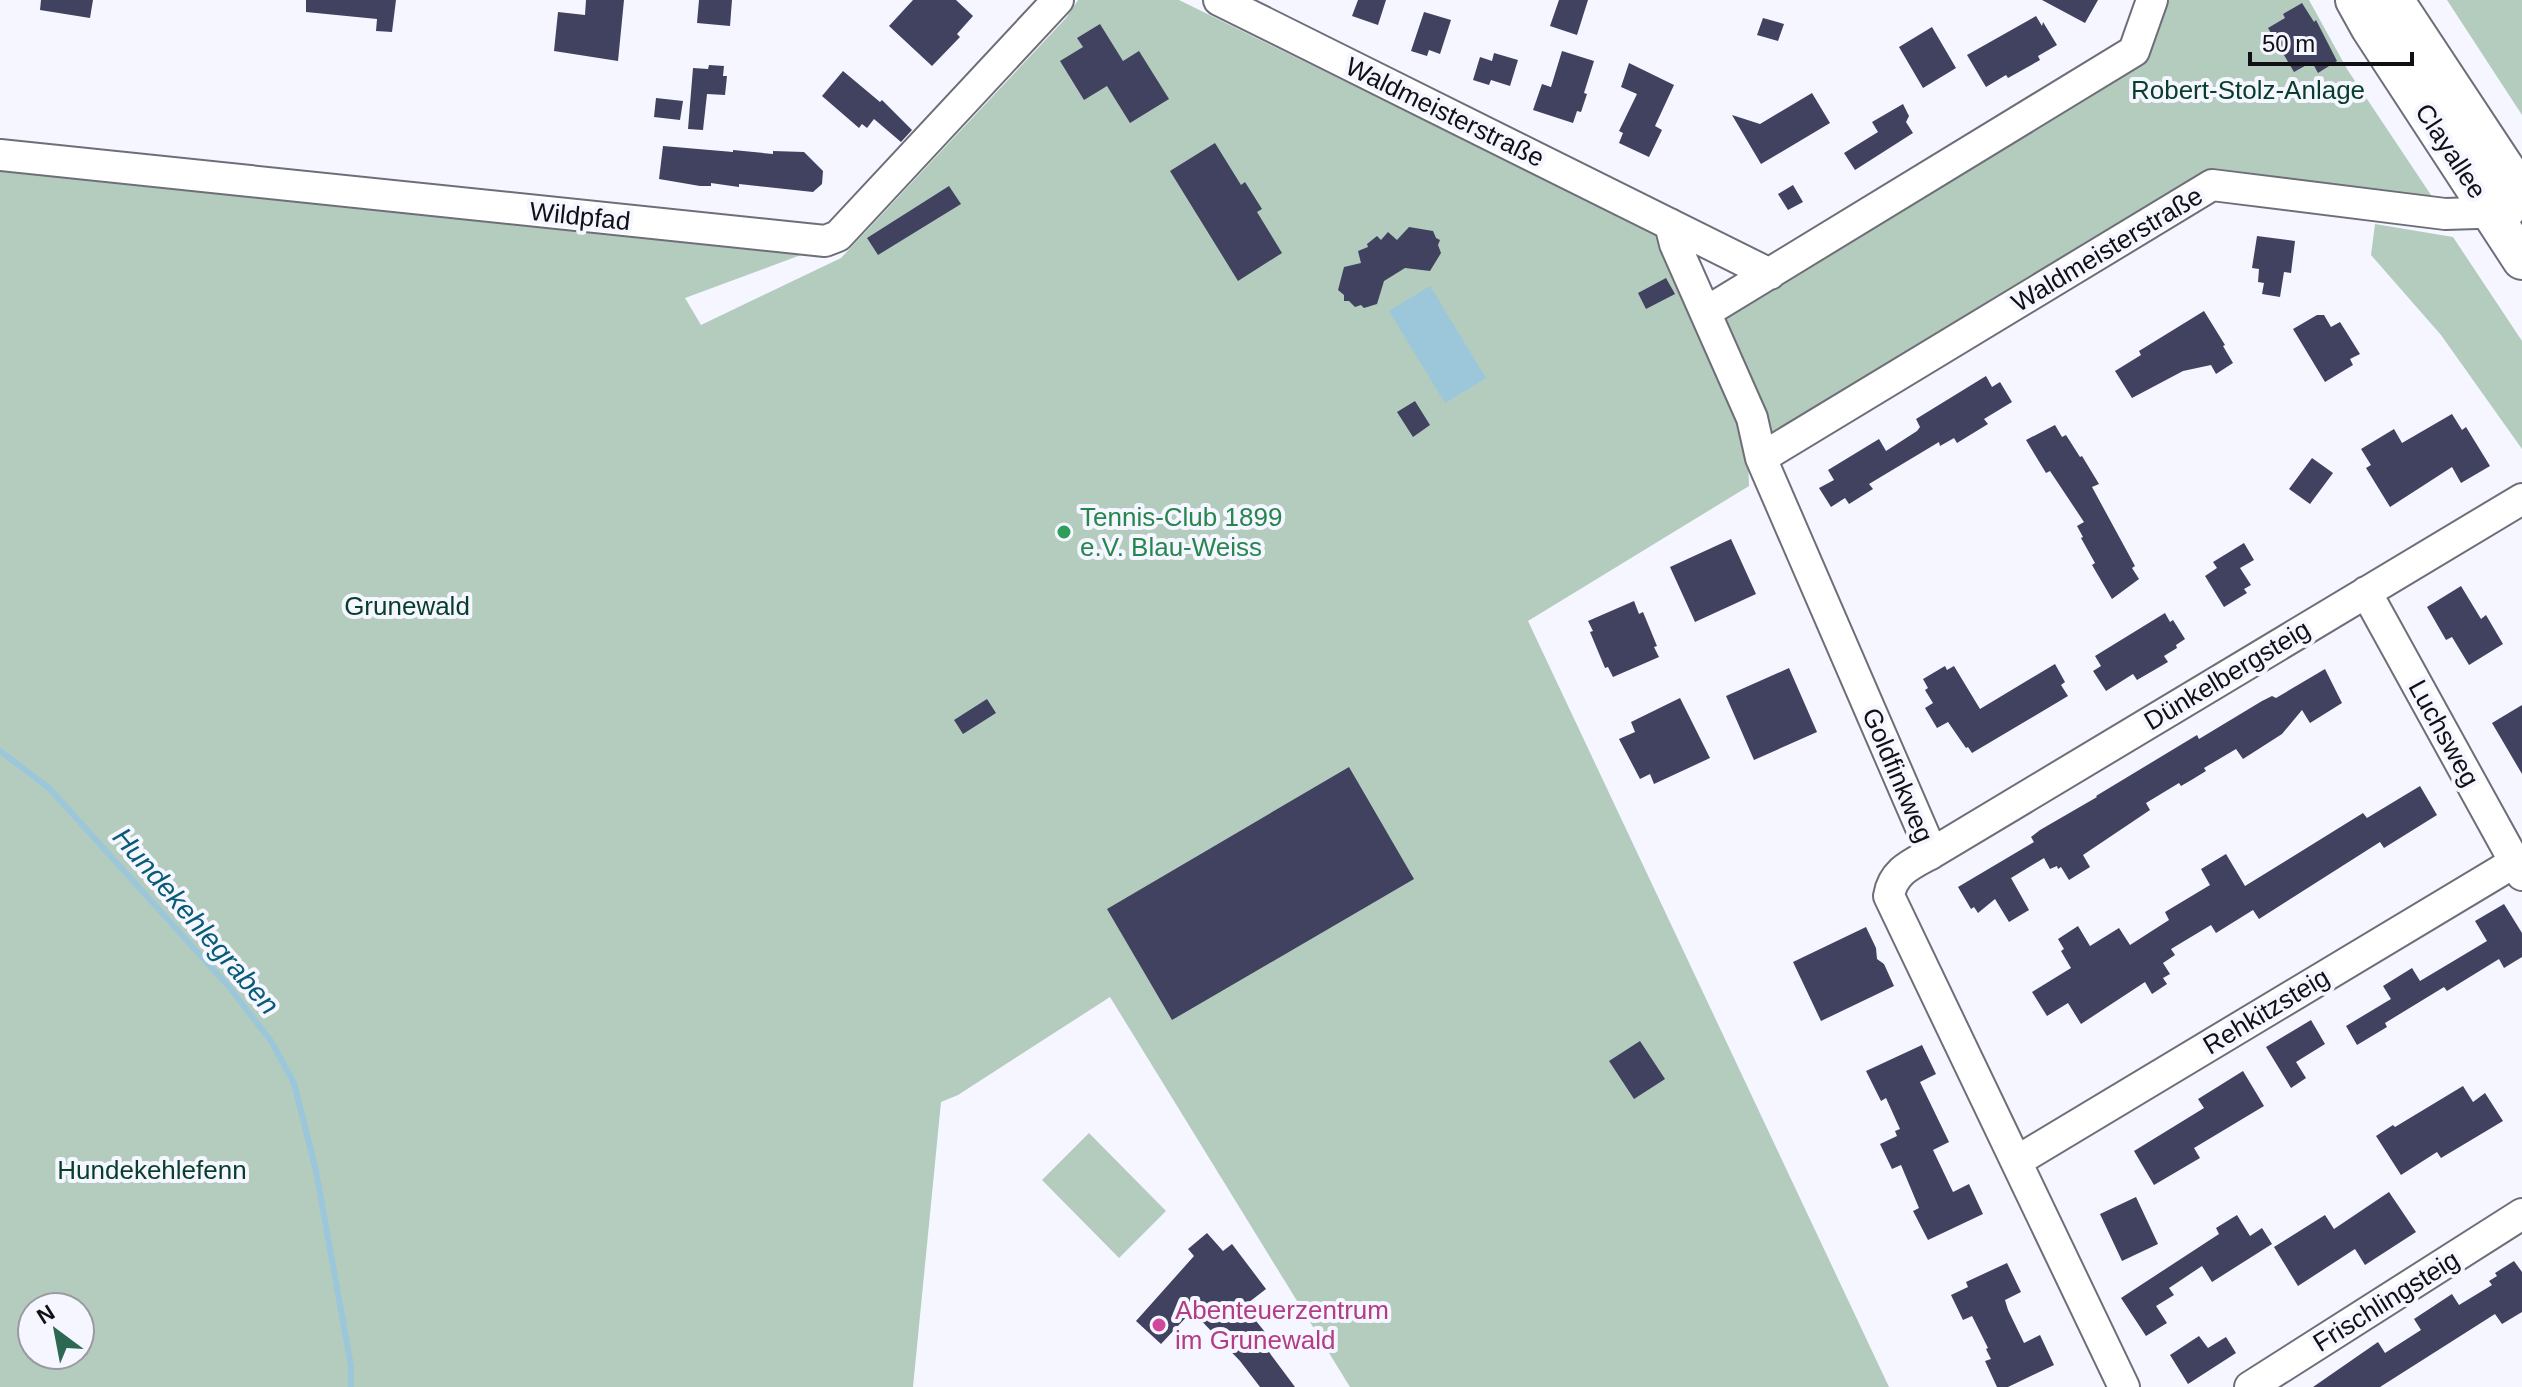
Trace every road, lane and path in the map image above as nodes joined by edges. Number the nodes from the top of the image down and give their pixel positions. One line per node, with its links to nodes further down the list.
1 (1058, 0): 6 (street, Wildpfad)
2 (1219, 0): 8 (street, Waldmeisterstraße)
3 (2152, 0): 10 (street)
4 (2355, 0): 7 (main road, Clayallee)
5 (2394, 0): 7 (main road, Clayallee)
6 (0, 155)
7 (2512, 206): 9 (main road, Clayallee); 12 (street, Waldmeisterstraße)
8 (1670, 224): 10 (street, Waldmeisterstraße); 11 (street)
9 (2522, 260)
10 (1770, 274): 11 (street)
11 (1706, 312): 12 (street, Goldfinkweg)
12 (1761, 458): 15 (street, Goldfinkweg)
13 (2522, 499): 14 (street, Dünkelbergsteig)
14 (2366, 592): 15 (street, Dünkelbergsteig); 16 (street, Luchsweg)
15 (1932, 853): 17 (street, Goldfinkweg)
16 (2518, 868): 17 (street, Rehkitzsteig)
17 (2017, 1161): 19 (street, Goldfinkweg)
18 (2522, 1214): 20 (street, Frischlingsteig)
19 (2124, 1387)
20 (2250, 1387)

